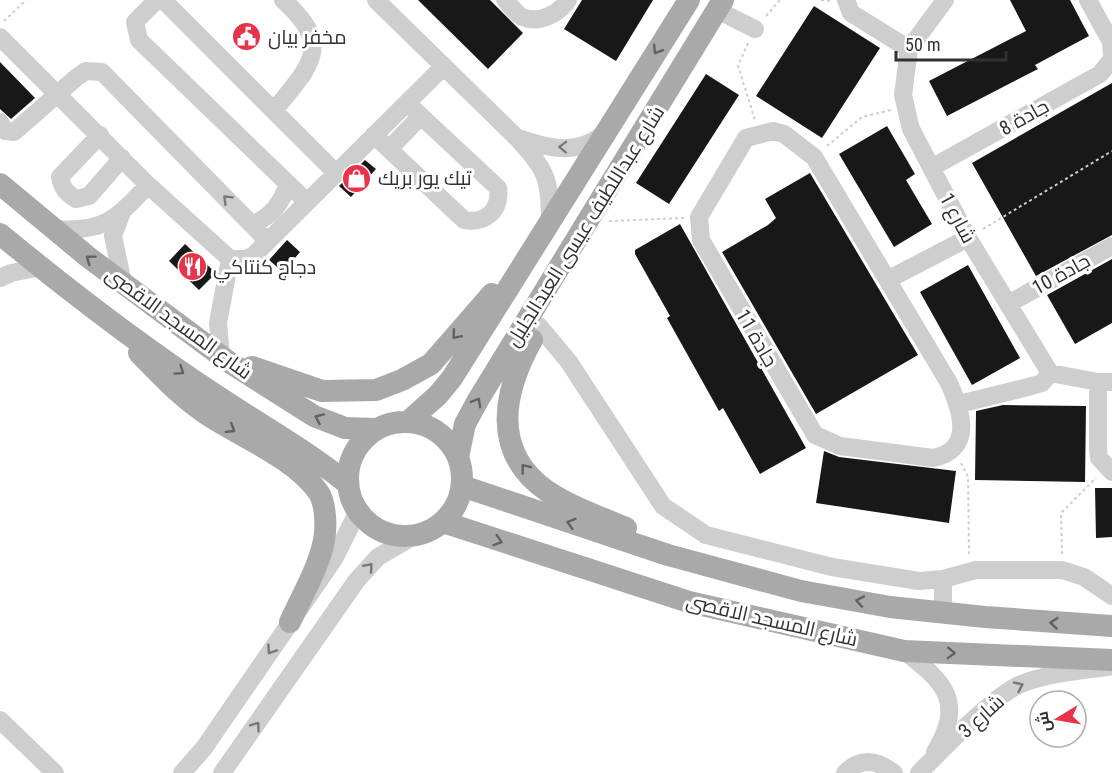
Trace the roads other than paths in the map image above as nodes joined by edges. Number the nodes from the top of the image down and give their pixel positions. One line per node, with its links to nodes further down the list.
1 (157, 0): 34 (street)
2 (163, 0): 20 (street)
3 (283, 0): 20 (street)
4 (376, 0): 17 (street)
5 (505, 0): 6 (street)
6 (568, 0)
7 (846, 0): 15 (street)
8 (945, 0): 15 (street, شارع 1)
9 (1088, 0): 13 (street, جادة 8)
10 (717, 3): 12 (street); 27 (main road, شارع عبداللطيف عيسى العبدالجليل)
11 (686, 5): 23 (main road, شارع عبداللطيف عيسى العبدالجليل, one-way to 23); 27 (main road)
12 (755, 29)
13 (1109, 30): 16 (street, جادة 8)
14 (0, 37): 18 (street)
15 (909, 50): 30 (street, شارع 1)
16 (1112, 57): 30 (street, جادة 8)
17 (444, 66): 19 (street); 26 (street)
18 (59, 94): 22 (street); 24 (street); 39 (street, one-way to 18)
19 (407, 103): 21 (street); 25 (street)
20 (274, 111): 31 (street)
21 (421, 116): 28 (street); 28 (street)
22 (0, 122)
23 (606, 131): 26 (street, one-way to 26); 37 (main road, شارع عبداللطيف عيسى العبدالجليل)
24 (100, 135): 29 (street); 29 (street)
25 (374, 135): 28 (street); 31 (street)
26 (516, 137): 37 (street)
27 (634, 147): 38 (main road, شارع عبداللطيف عيسى العبدالجليل)
28 (389, 149)
29 (122, 158): 33 (street)
30 (931, 168): 42 (street, شارع 1)
31 (336, 173): 35 (street)
32 (0, 184): 40 (main road, شارع المسجد الاقصى)
33 (148, 184): 36 (street); 45 (street)
34 (288, 184): 35 (street); 39 (street)
35 (307, 202): 43 (street)
36 (122, 212): 40 (street); 50 (street)
37 (550, 221): 46 (main road, شارع عبداللطيف عيسى العبدالجليل)
38 (588, 222): 53 (main road); 60 (main road, شارع عبداللطيف عيسى العبدالجليل, one-way to 38)
39 (253, 225): 43 (street)
40 (53, 229): 50 (main road, شارع المسجد الاقصى, one-way to 40)
41 (0, 234): 47 (main road, شارع المسجد الاقصى)
42 (968, 238): 49 (street); 51 (street, شارع 1)
43 (268, 241): 45 (street)
44 (1112, 246): 51 (street, جادة 10)
45 (230, 259): 54 (street)
46 (525, 262): 54 (main road, one-way to 54); 58 (main road, شارع عبداللطيف عيسى العبدالجليل)
47 (41, 267): 48 (street); 52 (main road, شارع المسجد الاقصى)
48 (0, 278)
49 (889, 279): 57 (street); 57 (street, جادة 11)
50 (123, 283): 54 (main road, شارع المسجد الاقصى)
51 (1010, 303): 55 (street, شارع 1)
52 (110, 321): 62 (main road, شارع المسجد الاقصى, one-way to 62); 72 (main road, one-way to 72)
53 (539, 326): 67 (main road, one-way to 53); 68 (street)
54 (225, 359): 59 (main road, شارع المسجد الاقصى, one-way to 54)
55 (1050, 373): 56 (street); 57 (street)
56 (1105, 382): 61 (street)
57 (959, 404)
58 (410, 421): 59 (main road); 60 (main road)
59 (375, 429): 62 (main road)
60 (458, 457): 63 (main road)
61 (1109, 470)
62 (348, 484): 64 (main road)
63 (462, 486): 65 (main road); 67 (main road, شارع المسجد الاقصى, one-way to 63)
64 (358, 512): 66 (main road); 72 (street)
65 (443, 522): 66 (main road); 73 (main road, شارع المسجد الاقصى, one-way to 73)
66 (414, 536): 79 (street, one-way to 66)
67 (724, 570): 69 (main road, شارع المسجد الاقصى)
68 (943, 579): 70 (street); 71 (street)
69 (801, 591): 71 (main road, شارع المسجد الاقصى, one-way to 69); 73 (main road)
70 (1112, 596)
71 (943, 613): 74 (main road, شارع المسجد الاقصى, one-way to 71)
72 (290, 622): 82 (street, one-way to 82)
73 (786, 624): 75 (main road, شارع المسجد الاقصى)
74 (1112, 626)
75 (904, 651): 76 (main road, شارع المسجد الاقصى, one-way to 76); 80 (street, شارع 3)
76 (1112, 660)
77 (1112, 666): 80 (street, شارع 3, one-way to 77)
78 (0, 720): 81 (street)
79 (227, 769)
80 (923, 769)
81 (55, 773)
82 (182, 773)
83 (845, 773): 84 (street)
84 (894, 773)

